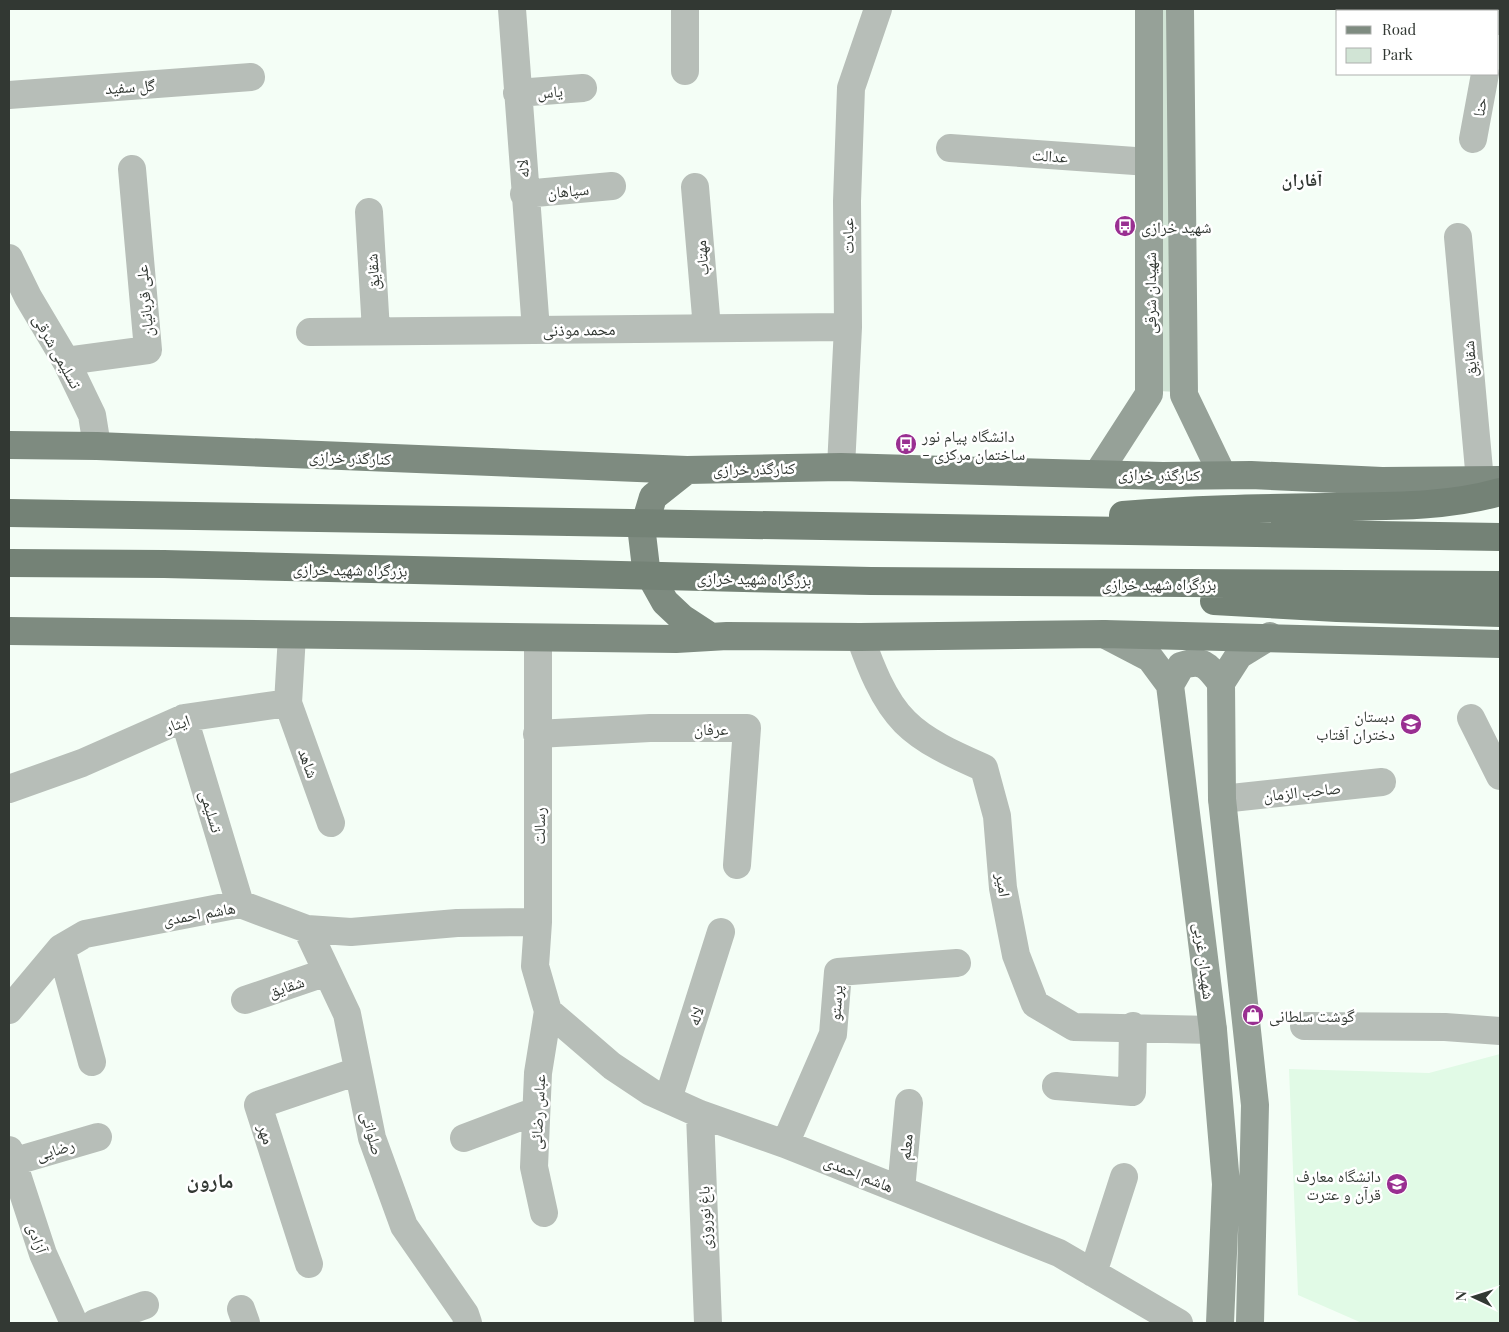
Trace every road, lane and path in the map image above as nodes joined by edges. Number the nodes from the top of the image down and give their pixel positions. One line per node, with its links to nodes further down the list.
1 (512, 9): 10 (street, لاله)
2 (685, 9): 6 (street)
3 (878, 9): 22 (street, عبادت)
4 (1149, 9): 14 (main road, شهیدان شرقی)
5 (1180, 9): 29 (main road, شهیدان شرقی)
6 (685, 71)
7 (1485, 75): 12 (street, حنا)
8 (250, 77): 11 (street, گل سفید)
9 (583, 88): 10 (street, یاس)
10 (517, 93): 18 (street, لاله)
11 (9, 96)
12 (1473, 139)
13 (950, 148): 14 (street, عدالت)
14 (1149, 162): 28 (main road, شهیدان شرقی)
15 (132, 169): 27 (street, علی قربانیان)
16 (612, 186): 18 (street, سپاهان)
17 (695, 187): 23 (street, مهتاب)
18 (524, 194): 24 (street, لاله)
19 (369, 212): 25 (street, شقایق)
20 (1458, 236): 36 (street, شقایق)
21 (9, 258): 27 (street, تسلیمی شرقی)
22 (848, 327): 23 (street, محمد موذنی); 32 (street, عبادت)
23 (707, 328): 24 (street, محمد موذنی)
24 (536, 330): 25 (street, محمد موذنی)
25 (376, 331): 26 (street, محمد موذنی)
26 (310, 332)
27 (66, 361): 31 (street, تسلیمی شرقی)
28 (1149, 394): 29 (main road); 34 (main road)
29 (1184, 395): 35 (main road, شهیدان شرقی)
30 (9, 445): 31 (main road, کنارگذر خرازی)
31 (97, 446): 33 (main road, کنارگذر خرازی)
32 (841, 467): 33 (main road, کنارگذر خرازی); 34 (main road, کنارگذر خرازی)
33 (687, 470): 50 (main road)
34 (1098, 473): 35 (main road, کنارگذر خرازی)
35 (1222, 474): 36 (main road, کنارگذر خرازی)
36 (1494, 484): 38 (highway)
37 (9, 513): 38 (highway)
38 (1048, 529): 39 (highway)
39 (1500, 537)
40 (9, 563): 41 (highway, بزرگراه شهید خرازی)
41 (164, 564): 42 (highway); 43 (highway, بزرگراه شهید خرازی)
42 (9, 574)
43 (870, 581): 44 (highway, بزرگراه شهید خرازی); 45 (highway)
44 (1500, 585)
45 (1500, 613)
46 (9, 631): 48 (main road)
47 (1104, 634): 49 (main road); 51 (main road); 55 (main road, شهیدان غربی)
48 (292, 635): 52 (main road); 56 (street)
49 (1270, 636): 53 (main road); 54 (main road)
50 (711, 637): 51 (main road); 52 (main road)
51 (860, 637): 76 (street, امیر)
52 (538, 638): 59 (street, رسالت)
53 (1500, 644)
54 (1221, 683): 55 (main road); 63 (main road, شهیدان غربی)
55 (1170, 685): 78 (main road, شهیدان غربی)
56 (288, 703): 57 (street, ایثار); 64 (street, شاهد)
57 (184, 718): 62 (street, ایثار); 66 (street, تسلیمی)
58 (1471, 718): 60 (street)
59 (537, 734): 65 (street, عرفان); 67 (street, رسالت)
60 (1500, 776)
61 (1382, 782): 63 (street, صاحب الزمان)
62 (9, 789)
63 (1222, 799): 103 (main road, شهیدان غربی)
64 (331, 823)
65 (737, 865)
66 (240, 904): 68 (street, هاشم احمدی); 70 (street, هاشم احمدی)
67 (538, 922): 68 (street, هاشم احمدی); 75 (street, رسالت)
68 (307, 929): 72 (street, صلواتی)
69 (721, 932): 83 (street, لاله)
70 (61, 948): 74 (street, هاشم احمدی); 80 (street)
71 (957, 963): 89 (street, پرستو)
72 (327, 972): 73 (street, شقایق); 81 (street, صلواتی)
73 (245, 1000)
74 (9, 1010)
75 (548, 1011): 83 (street, هاشم احمدی); 85 (street, عباس رضائی)
76 (1133, 1026): 78 (street, امیر); 82 (street)
77 (1304, 1026): 79 (street)
78 (1213, 1030): 102 (main road, شهیدان غربی)
79 (1500, 1031)
80 (92, 1062)
81 (358, 1071): 94 (street, مهر); 99 (street, صلواتی)
82 (1056, 1086)
83 (668, 1099): 86 (street, هاشم احمدی)
84 (909, 1103): 92 (street, معلم)
85 (536, 1111): 88 (street); 93 (street, عباس رضائی)
86 (700, 1114): 89 (street, هاشم احمدی); 100 (street, باغ نوروزی)
87 (98, 1137): 90 (street, رضایی)
88 (464, 1138)
89 (785, 1144): 92 (street, هاشم احمدی)
90 (10, 1159): 97 (street, آزادی)
91 (1124, 1177): 95 (street)
92 (901, 1190): 95 (street, هاشم احمدی)
93 (544, 1213)
94 (309, 1264)
95 (1093, 1273): 101 (street, هاشم احمدی)
96 (145, 1305): 98 (street)
97 (74, 1323)
98 (95, 1323)
99 (468, 1323)
100 (708, 1323)
101 (1179, 1323)
102 (1220, 1323)
103 (1250, 1323)

